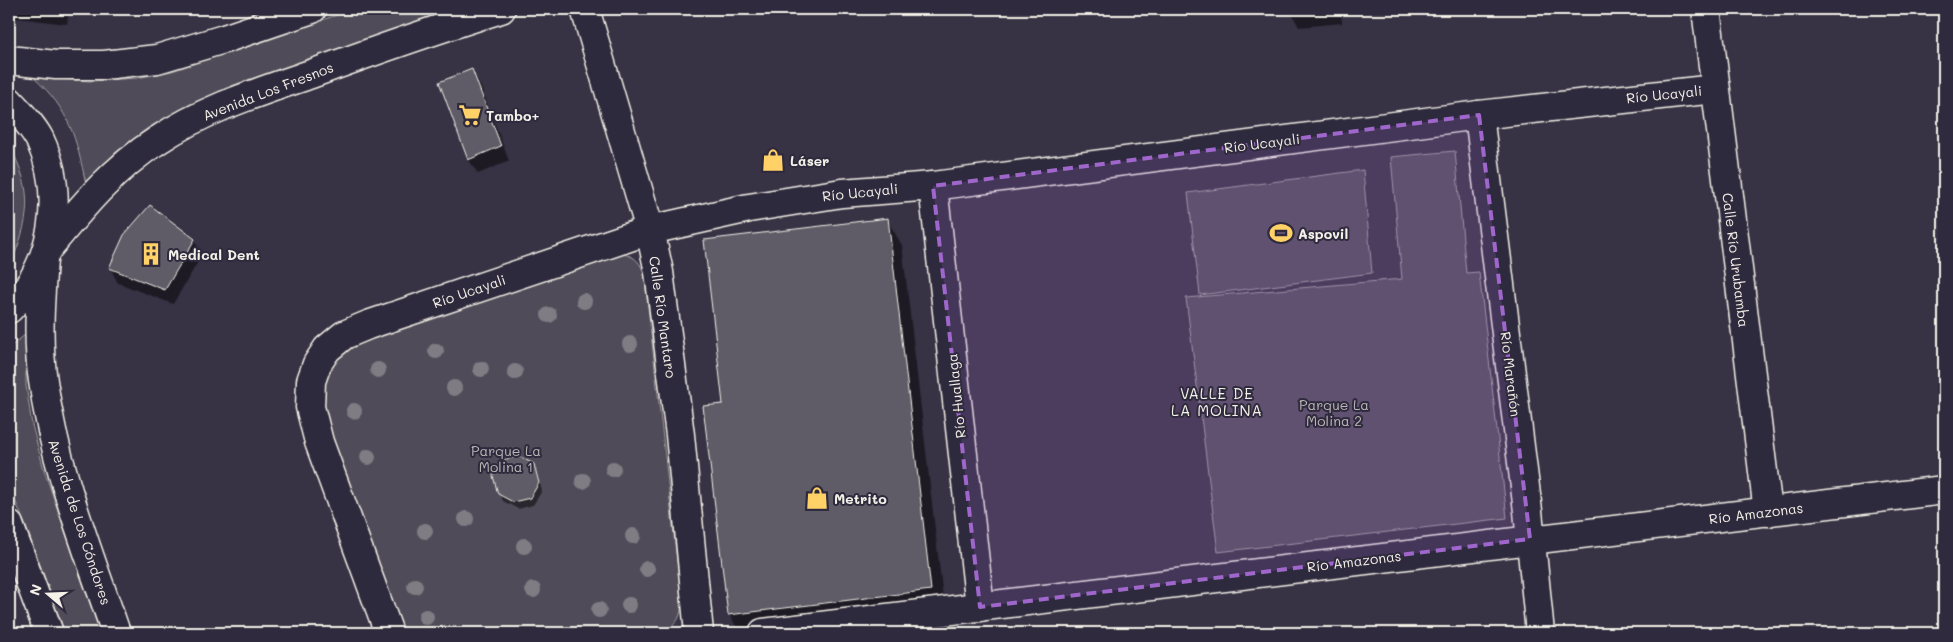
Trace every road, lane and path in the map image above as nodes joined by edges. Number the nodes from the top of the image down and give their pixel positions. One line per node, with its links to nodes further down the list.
1 (312, 9): 5 (street)
2 (501, 9): 11 (street, Avenida Los Fresnos)
3 (585, 9): 10 (street, Calle Río Mantaro)
4 (1706, 9): 6 (street, Calle Río Urubamba)
5 (9, 60)
6 (1715, 89): 8 (street, Río Ucayali); 14 (street, Calle Río Urubamba)
7 (9, 102): 11 (street)
8 (1479, 115): 9 (street, Río Ucayali); 16 (street, Río Marañón)
9 (933, 186): 10 (street, Río Ucayali); 17 (street, Río Huallaga)
10 (650, 230): 20 (street, Río Ucayali); 21 (street, Calle Río Mantaro)
11 (45, 254): 12 (street); 19 (street, Avenida de Los Cóndores)
12 (9, 309)
13 (1944, 490): 14 (street, Río Amazonas)
14 (1768, 512): 16 (street, Río Amazonas)
15 (9, 525): 18 (street)
16 (1530, 539): 17 (street, Río Amazonas); 23 (street, Río Marañón)
17 (980, 607): 22 (street, Río Amazonas)
18 (49, 633)
19 (116, 633)
20 (389, 633)
21 (700, 633)
22 (763, 633)
23 (1540, 633)

